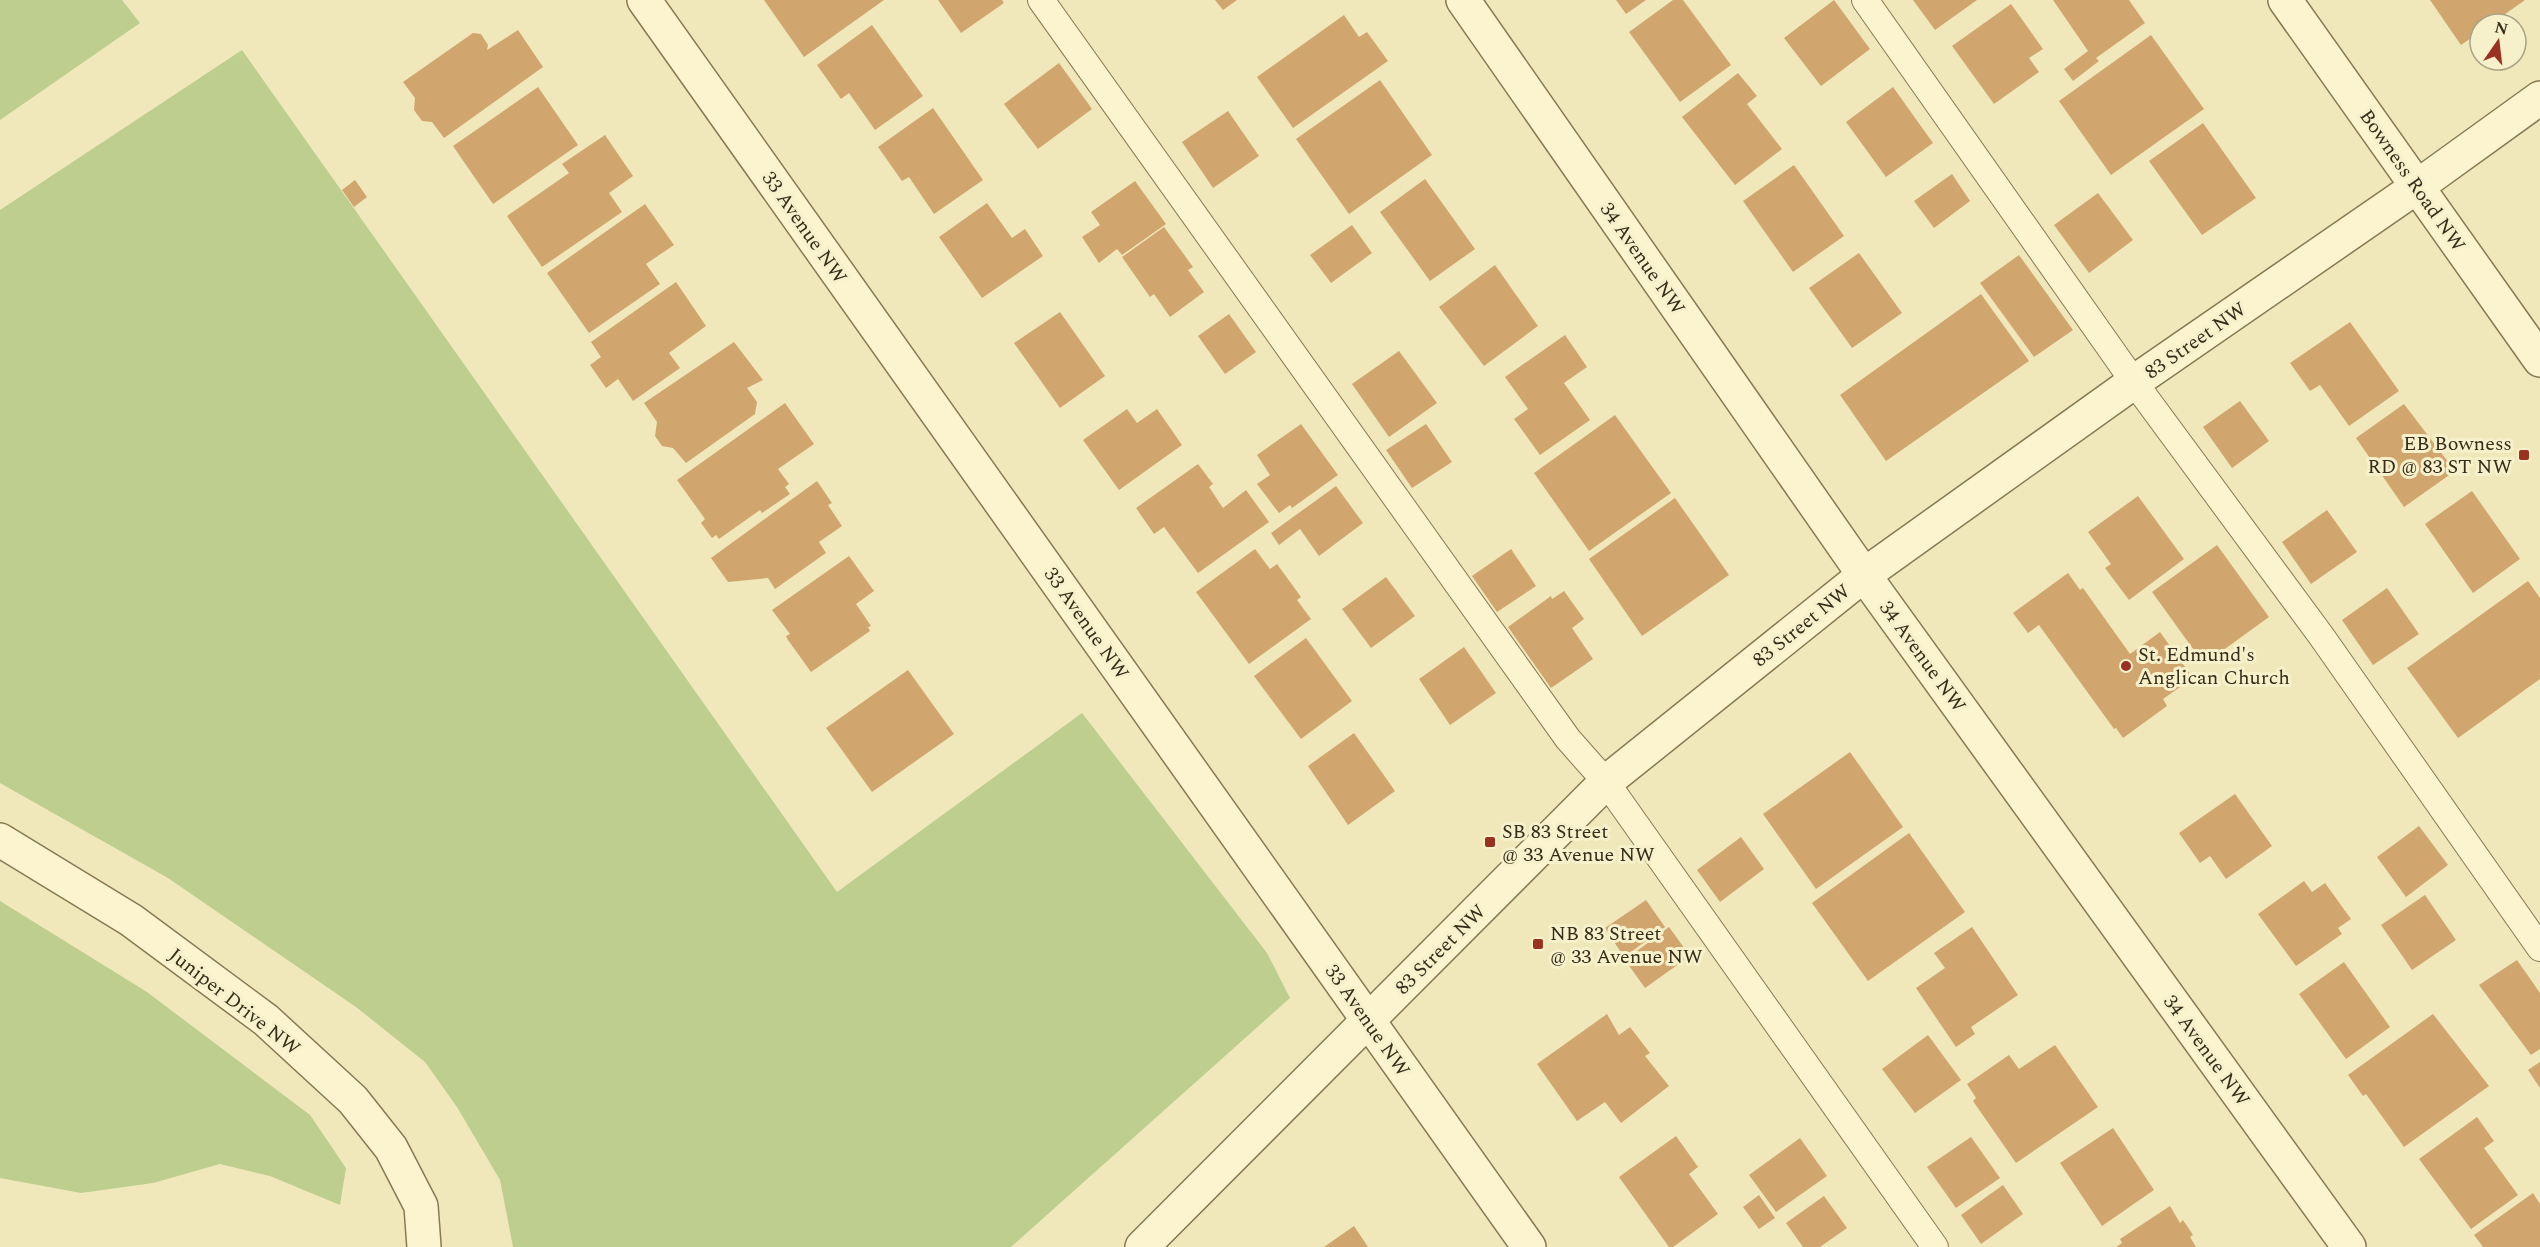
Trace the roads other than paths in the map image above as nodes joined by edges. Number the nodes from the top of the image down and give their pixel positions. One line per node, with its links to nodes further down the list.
1 (644, 0): 14 (street, 33 Avenue NW)
2 (1041, 0): 11 (lane)
3 (1463, 0): 10 (street, 34 Avenue NW)
4 (1865, 0): 9 (lane)
5 (2285, 0): 7 (street, Bowness Road NW)
6 (2540, 98): 7 (street, 83 Street NW)
7 (2418, 186): 8 (street, Bowness Road NW); 9 (street, 83 Street NW)
8 (2540, 360)
9 (2134, 382): 10 (street, 83 Street NW); 13 (lane)
10 (1864, 575): 11 (street, 83 Street NW); 19 (street, 34 Avenue NW)
11 (1606, 782): 14 (street, 83 Street NW); 18 (lane)
12 (0, 840): 15 (street, Juniper Drive NW)
13 (2540, 948)
14 (1368, 1021): 16 (street, 83 Street NW); 17 (street, 33 Avenue NW)
15 (424, 1247)
16 (1142, 1247)
17 (1529, 1247)
18 (1935, 1247)
19 (2349, 1247)

